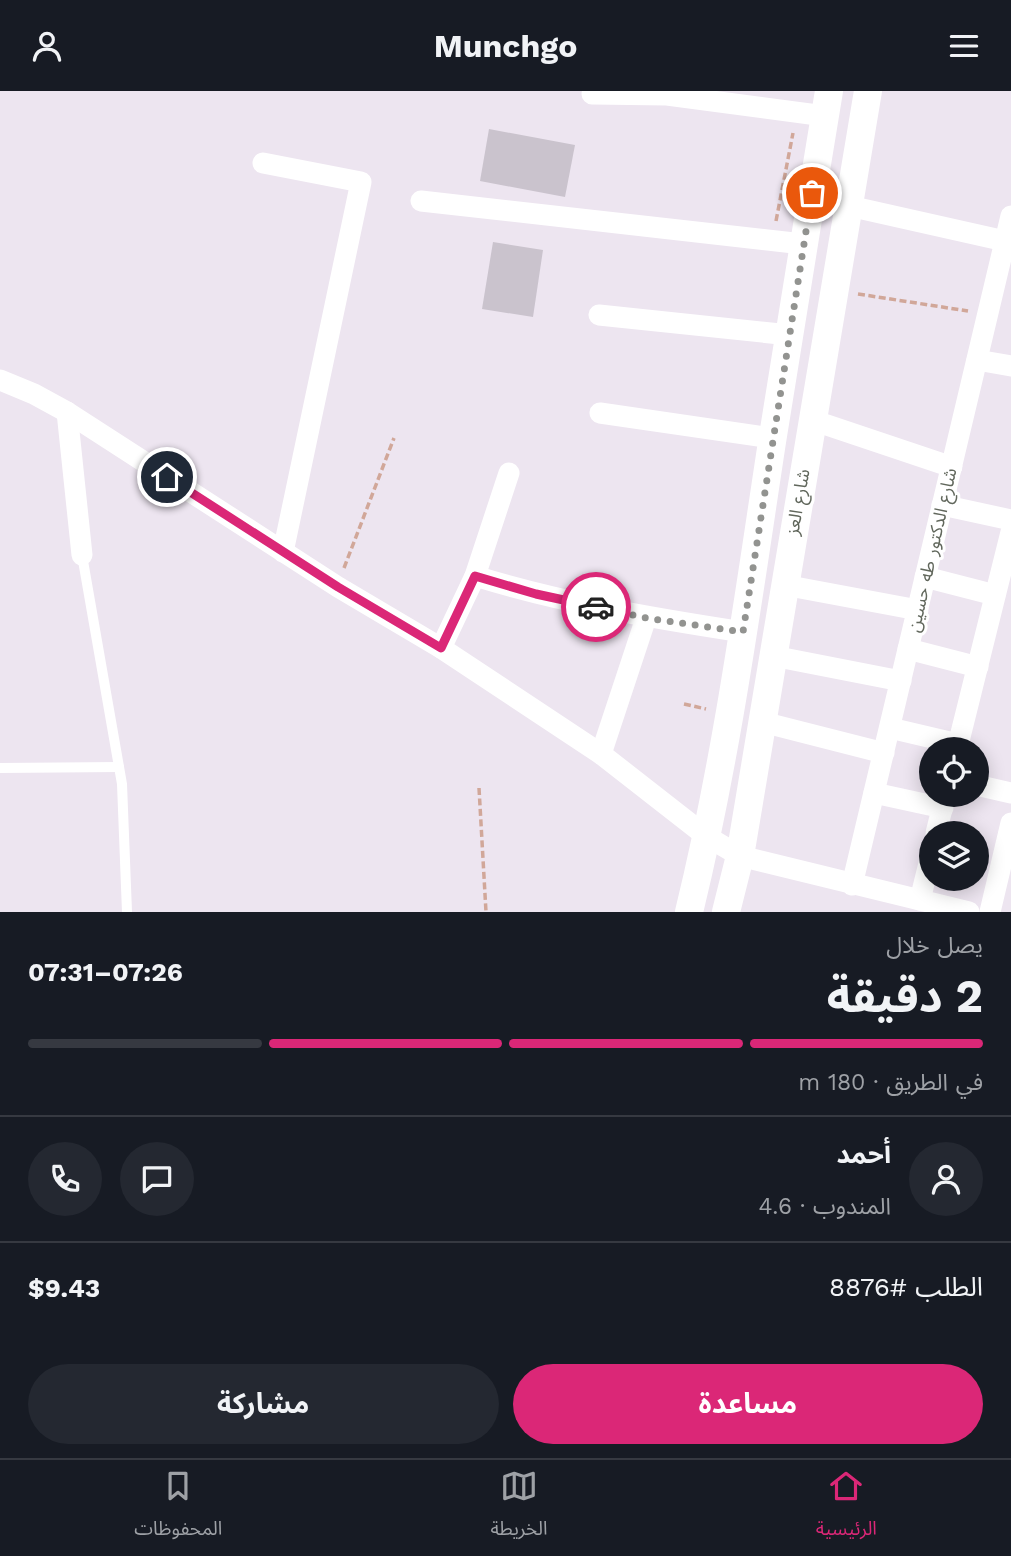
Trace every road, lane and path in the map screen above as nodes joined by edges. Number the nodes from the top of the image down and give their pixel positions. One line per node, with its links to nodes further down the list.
1 (868, 91): 7 (main road, شارع العز)
2 (592, 94): 4 (street)
3 (827, 104): 4 (street); 11 (main road, شارع العز)
4 (797, 113): 9 (path)
5 (262, 163): 31 (street)
6 (421, 201): 9 (street)
7 (849, 206): 10 (street); 14 (main road, شارع العز)
8 (1011, 216): 10 (street, شارع الدكتور طه حسين)
9 (772, 241): 11 (street)
10 (1005, 241): 12 (street, شارع الدكتور طه حسين)
11 (803, 244): 13 (main road, شارع العز)
12 (1004, 280): 15 (street, شارع الدكتور طه حسين)
13 (798, 289): 14 (main road); 17 (main road, شارع العز)
14 (835, 291): 15 (path); 23 (main road, شارع العز)
15 (988, 314): 18 (street, شارع الدكتور طه حسين)
16 (599, 315): 17 (street)
17 (790, 335): 25 (main road, شارع العز)
18 (977, 360): 19 (street); 26 (street, شارع الدكتور طه حسين)
19 (1011, 366)
20 (0, 380): 21 (street)
21 (67, 412): 31 (street); 32 (street)
22 (600, 413): 25 (street)
23 (812, 420): 26 (street); 35 (main road, شارع العز)
24 (394, 437): 36 (path)
25 (772, 438): 40 (main road, شارع العز)
26 (951, 467): 28 (street, شارع الدكتور طه حسين)
27 (509, 473): 33 (street)
28 (942, 505): 29 (street); 34 (street, شارع الدكتور طه حسين)
29 (1011, 520)
30 (1009, 546): 37 (street)
31 (284, 552): 36 (street)
32 (82, 555): 52 (lane)
33 (475, 576): 39 (street); 41 (street)
34 (925, 577): 37 (street); 38 (street, شارع الدكتور طه حسين)
35 (784, 585): 38 (street); 43 (main road, شارع العز)
36 (338, 587): 41 (street)
37 (996, 595): 44 (street)
38 (918, 610): 42 (street, شارع الدكتور طه حسين)
39 (646, 618): 40 (street); 51 (street)
40 (743, 632): 60 (main road, شارع العز)
41 (441, 648): 51 (street)
42 (908, 649): 44 (street); 45 (street, شارع الدكتور طه حسين)
43 (773, 656): 45 (street); 46 (main road, شارع العز)
44 (978, 667): 49 (street)
45 (901, 681): 47 (street, شارع الدكتور طه حسين)
46 (762, 722): 50 (street); 61 (main road, شارع العز)
47 (890, 727): 48 (street); 50 (street, شارع الدكتور طه حسين)
48 (924, 737)
49 (960, 737)
50 (884, 753): 56 (street, شارع الدكتور طه حسين)
51 (601, 754): 60 (street)
52 (119, 767): 53 (lane); 66 (lane)
53 (0, 768)
54 (479, 788): 67 (path)
55 (989, 788): 57 (street)
56 (874, 793): 58 (street); 62 (street, شارع الدكتور طه حسين)
57 (1011, 793)
58 (919, 798)
59 (1011, 823): 71 (street)
60 (706, 836): 61 (street); 68 (main road, شارع العز)
61 (740, 856): 62 (street); 69 (main road, شارع العز)
62 (852, 885): 65 (street)
63 (922, 891): 64 (street)
64 (920, 900): 65 (street); 70 (street)
65 (885, 902)
66 (127, 912)
67 (486, 912)
68 (689, 912)
69 (726, 912)
70 (969, 912)
71 (990, 912)

